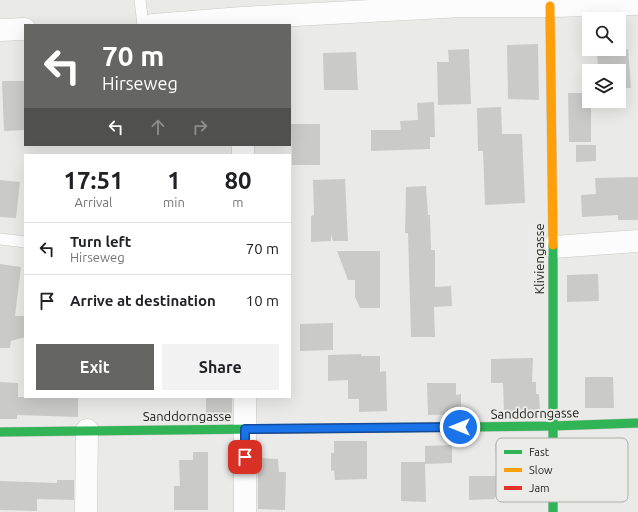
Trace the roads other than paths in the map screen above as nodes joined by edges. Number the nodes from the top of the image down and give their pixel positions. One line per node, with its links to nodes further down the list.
1 (140, 0): 5 (lane)
2 (638, 4): 3 (street)
3 (550, 6): 4 (street); 12 (street, Kliviengasse)
4 (242, 22): 6 (street)
5 (143, 24)
6 (183, 24)
7 (24, 29): 8 (street)
8 (0, 30)
9 (0, 239): 11 (lane)
10 (638, 241): 12 (street)
11 (24, 242)
12 (553, 247): 15 (street, Kliviengasse)
13 (244, 398): 16 (street)
14 (638, 423): 15 (street, Sanddorngasse)
15 (552, 426): 16 (street, Sanddorngasse); 19 (street, Kliviengasse)
16 (245, 429): 17 (street, Sanddorngasse); 22 (street)
17 (87, 430): 18 (street, Sanddorngasse); 21 (street)
18 (0, 432)
19 (552, 438)
20 (553, 502): 23 (street, Kliviengasse)
21 (86, 512)
22 (245, 512)
23 (553, 512)

